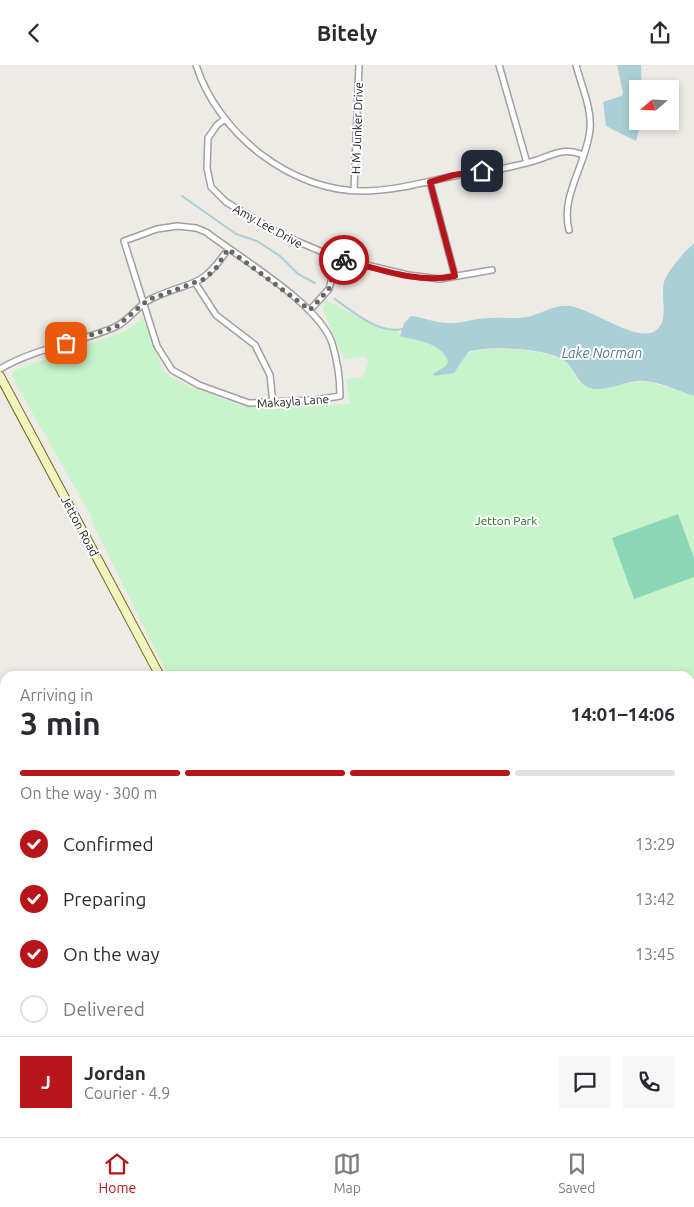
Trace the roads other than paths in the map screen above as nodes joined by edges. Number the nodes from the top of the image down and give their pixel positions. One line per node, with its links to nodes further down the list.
1 (196, 65): 5 (street)
2 (359, 65): 11 (street, H M Junker Drive)
3 (499, 65): 7 (street)
4 (576, 65): 6 (street)
5 (225, 119): 11 (street); 14 (street, Amy Lee Drive)
6 (583, 155): 7 (street); 12 (street)
7 (527, 163): 8 (street)
8 (502, 169)
9 (482, 171): 10 (street)
10 (430, 182): 11 (street); 16 (street)
11 (354, 190)
12 (569, 231)
13 (228, 249): 17 (street); 18 (street, Makayla Lane); 19 (street, Makayla Lane)
14 (337, 258): 16 (street, Amy Lee Drive); 19 (street)
15 (492, 270): 16 (street, Amy Lee Drive)
16 (455, 276)
17 (196, 284): 18 (street); 22 (street)
18 (144, 304): 20 (street); 22 (street, Makayla Lane)
19 (310, 310): 22 (street, Makayla Lane)
20 (0, 369)
21 (0, 376): 23 (street, Jetton Road)
22 (273, 403)
23 (157, 671)

